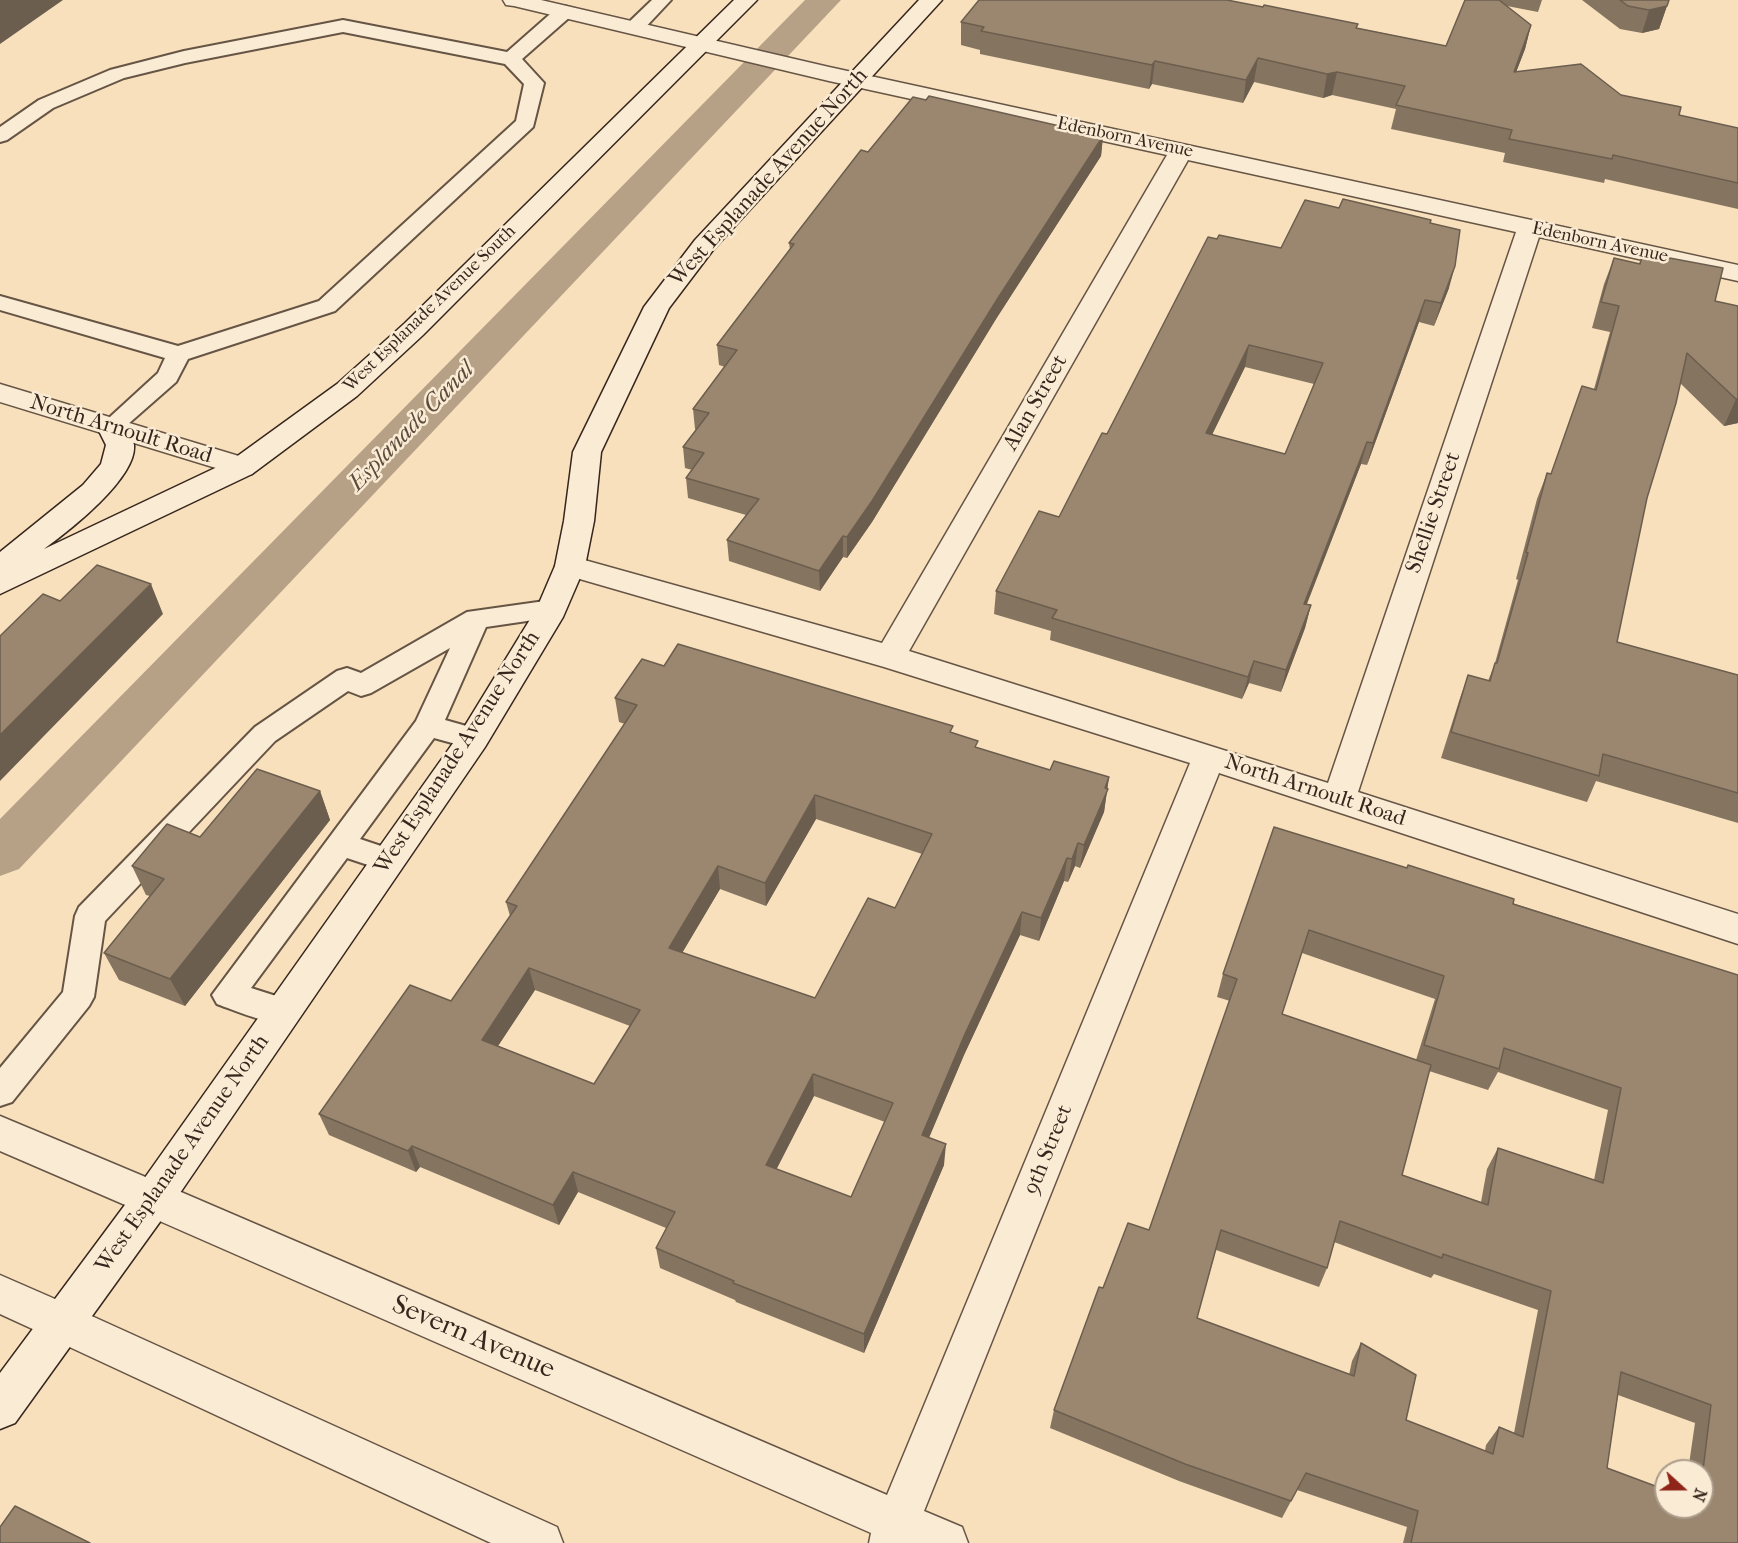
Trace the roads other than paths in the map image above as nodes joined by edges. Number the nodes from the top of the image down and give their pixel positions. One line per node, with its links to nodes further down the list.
1 (513, 0): 5 (street, Edenborn Avenue)
2 (662, 0): 6 (lane)
3 (746, 0): 7 (street, West Esplanade Avenue South)
4 (931, 0): 9 (street, West Esplanade Avenue North)
5 (564, 12): 6 (street, Edenborn Avenue); 8 (lane)
6 (634, 28): 7 (street, Edenborn Avenue)
7 (701, 44): 9 (street, Edenborn Avenue); 18 (street, West Esplanade Avenue South)
8 (511, 59): 10 (lane); 15 (lane)
9 (843, 77): 11 (street, Edenborn Avenue); 19 (street, West Esplanade Avenue North)
10 (0, 136)
11 (1182, 150): 12 (street, Edenborn Avenue); 24 (street, Alan Street)
12 (1530, 228): 13 (street, Edenborn Avenue); 28 (street, Shellie Street)
13 (1738, 273)
14 (0, 303): 15 (lane)
15 (178, 354): 17 (lane)
16 (0, 393): 17 (street, North Arnoult Road)
17 (111, 427): 18 (street, North Arnoult Road); 20 (street)
18 (242, 467): 21 (street, West Esplanade Avenue South)
19 (570, 566): 22 (street, West Esplanade Avenue North); 24 (street, North Arnoult Road)
20 (0, 567)
21 (0, 583)
22 (552, 609): 23 (lane); 26 (street, West Esplanade Avenue North)
23 (475, 621): 25 (lane); 33 (lane)
24 (890, 657): 27 (street, North Arnoult Road)
25 (428, 726): 26 (lane); 29 (lane)
26 (474, 738): 30 (street, West Esplanade Avenue North)
27 (1209, 757): 28 (street, North Arnoult Road); 39 (street, 9th Street)
28 (1339, 799): 31 (street, North Arnoult Road)
29 (340, 844): 30 (lane); 32 (lane)
30 (389, 860): 32 (street, West Esplanade Avenue North)
31 (1738, 929)
32 (284, 1011): 35 (street, West Esplanade Avenue North)
33 (0, 1092)
34 (0, 1132): 35 (street, Severn Avenue)
35 (153, 1199): 37 (street, West Esplanade Avenue North); 39 (street, Severn Avenue)
36 (0, 1294): 37 (street)
37 (63, 1323): 38 (street, West Esplanade Avenue North); 40 (street)
38 (0, 1408)
39 (894, 1533): 41 (street, Severn Avenue)
40 (541, 1543)
41 (946, 1543)

